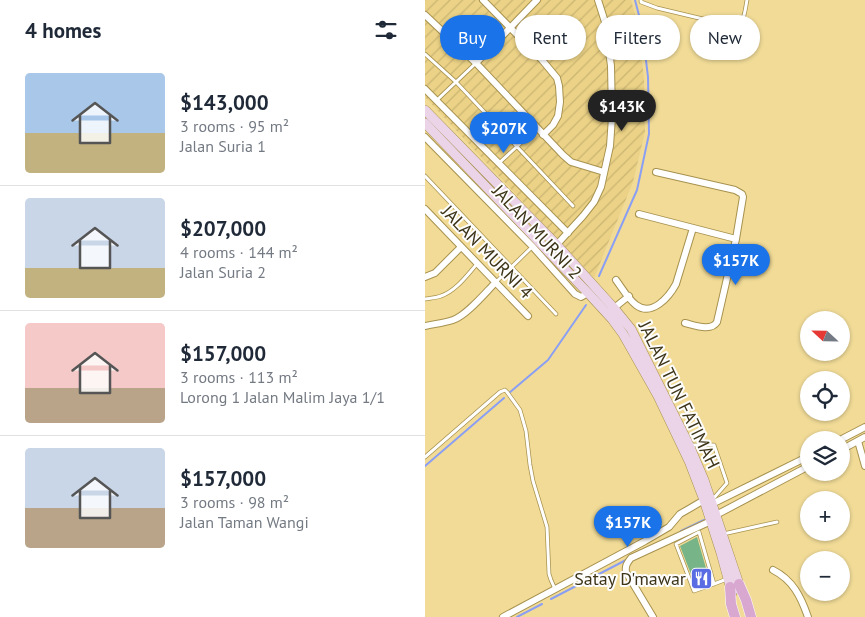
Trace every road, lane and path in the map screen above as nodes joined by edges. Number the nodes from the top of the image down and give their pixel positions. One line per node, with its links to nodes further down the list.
1 (483, 0): 7 (street)
2 (537, 0): 7 (street)
3 (598, 0): 21 (street)
4 (641, 0): 5 (lane)
5 (747, 0)
6 (425, 15): 9 (street)
7 (511, 28): 9 (street); 17 (street)
8 (425, 54): 10 (lane)
9 (476, 63): 10 (lane); 15 (street)
10 (456, 82): 12 (lane); 19 (lane)
11 (425, 89): 12 (street)
12 (437, 101): 20 (street)
13 (425, 110): 16 (main road, JALAN TUN FATIMAH)
14 (428, 125): 16 (main road, JALAN TUN FATIMAH); 18 (main road)
15 (537, 128): 17 (street); 19 (lane)
16 (441, 133): 18 (street); 30 (main road, JALAN TUN FATIMAH); 33 (main road, JALAN TUN FATIMAH)
17 (543, 135): 21 (street)
18 (427, 142): 31 (street, JALAN MURNI 2)
19 (517, 146): 20 (lane); 24 (lane)
20 (499, 163): 28 (street)
21 (604, 172): 28 (street)
22 (656, 172): 29 (street)
23 (425, 176): 35 (lane)
24 (573, 206)
25 (426, 213): 32 (street, JALAN MURNI 4)
26 (639, 214): 27 (street)
27 (693, 228): 29 (street); 40 (street)
28 (568, 233): 30 (street)
29 (736, 239): 45 (street)
30 (557, 245): 33 (street); 42 (main road, JALAN TUN FATIMAH)
31 (532, 246): 35 (lane); 39 (street, JALAN MURNI 2)
32 (461, 247): 34 (street, JALAN MURNI 4); 36 (street)
33 (550, 252): 39 (main road, JALAN TUN FATIMAH)
34 (477, 263): 38 (street, JALAN MURNI 4); 41 (lane)
35 (511, 267): 38 (lane); 43 (lane)
36 (425, 277)
37 (616, 280): 40 (street)
38 (496, 282): 44 (street, JALAN MURNI 4); 46 (street)
39 (588, 293): 57 (main road, JALAN TUN FATIMAH)
40 (629, 296): 42 (street)
41 (425, 298)
42 (615, 308): 51 (main road, JALAN TUN FATIMAH)
43 (556, 314)
44 (528, 316)
45 (685, 323)
46 (425, 326)
47 (865, 427): 48 (street)
48 (850, 435)
49 (865, 437): 50 (street)
50 (858, 441): 52 (street); 55 (street)
51 (689, 445): 57 (main road, JALAN TUN FATIMAH); 57 (lane)
52 (850, 445)
53 (425, 457): 64 (lane)
54 (800, 460): 57 (street)
55 (865, 466)
56 (800, 471): 58 (street)
57 (709, 502): 58 (main road, JALAN TUN FATIMAH); 64 (street)
58 (713, 518): 60 (main road, JALAN TUN FATIMAH); 62 (main road, JALAN TUN FATIMAH); 66 (street)
59 (777, 522): 60 (lane)
60 (722, 534): 62 (main road, JALAN TUN FATIMAH)
61 (773, 570): 71 (street)
62 (732, 583): 63 (lane); 67 (main road); 68 (main road, JALAN TUN FATIMAH); 69 (main road, JALAN TUN FATIMAH); 70 (main road)
63 (714, 584): 63 (lane)
64 (556, 589): 65 (street)
65 (503, 617)
66 (653, 617)
67 (735, 617)
68 (739, 617)
69 (747, 617)
70 (751, 617)
71 (808, 617)

